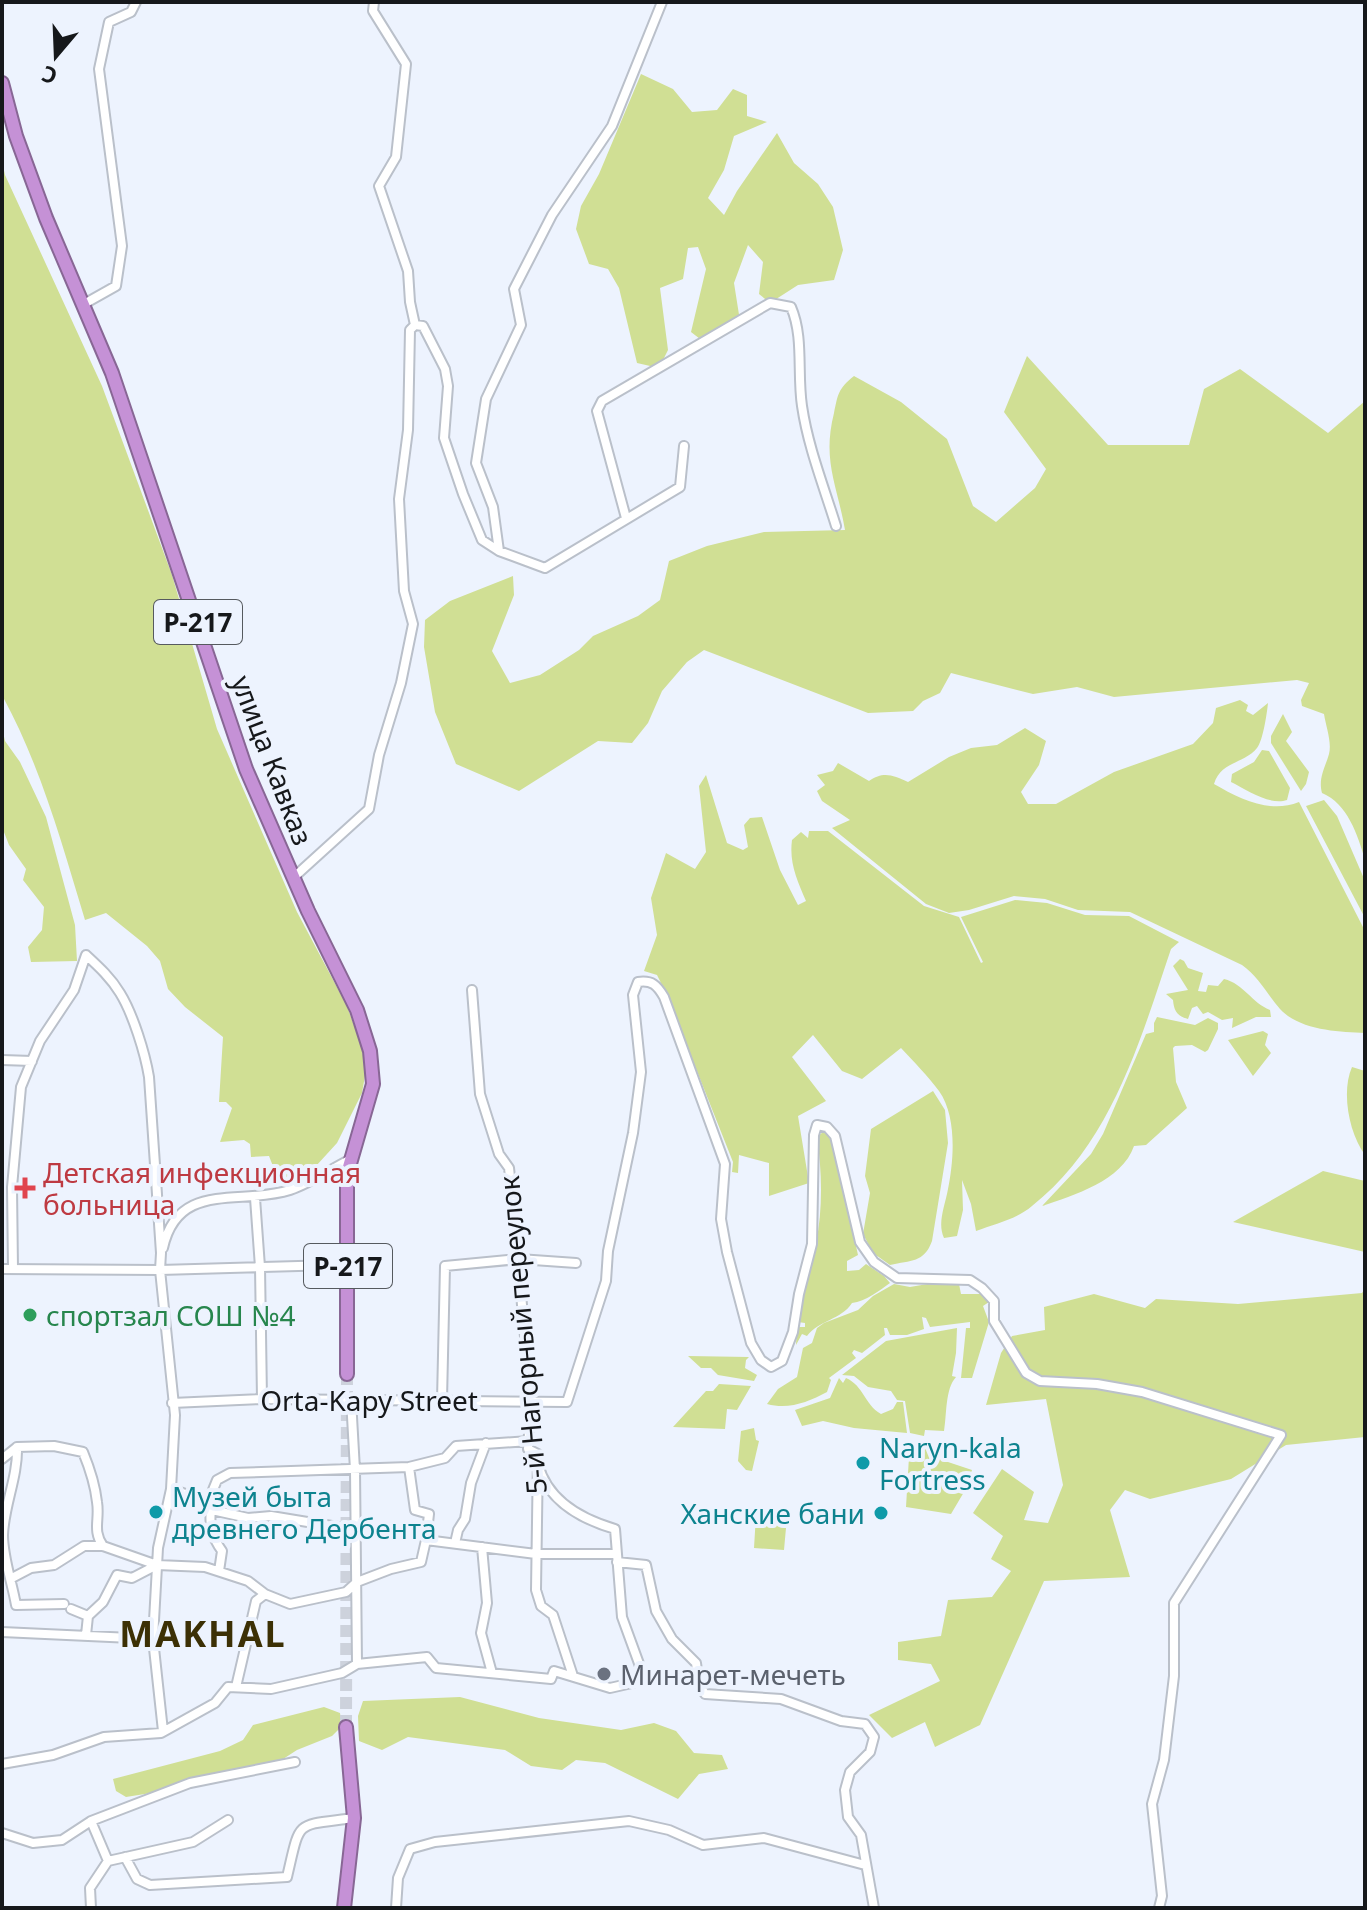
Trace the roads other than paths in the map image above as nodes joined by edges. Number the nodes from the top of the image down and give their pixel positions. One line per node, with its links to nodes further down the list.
1 (136, 2): 5 (street)
2 (374, 2): 6 (street)
3 (662, 2): 10 (street)
4 (2, 83): 5 (highway, улица Кавказ / Р-217)
5 (84, 304): 11 (highway, улица Кавказ / Р-217)
6 (415, 325): 10 (street); 11 (street)
7 (684, 446): 8 (street)
8 (626, 518): 9 (street); 10 (street)
9 (836, 526)
10 (499, 551)
11 (293, 878): 15 (highway, улица Кавказ / Р-217)
12 (472, 990): 18 (street, 5-й Нагорный переулок)
13 (2, 1060): 14 (street)
14 (32, 1061): 17 (street); 23 (street)
15 (351, 1159): 16 (street); 25 (highway, улица Кавказ / Р-217)
16 (255, 1198): 17 (street); 21 (street)
17 (161, 1253): 24 (street)
18 (519, 1259): 19 (street); 28 (street); 29 (street, 5-й Нагорный переулок)
19 (576, 1263)
20 (334, 1265): 21 (street)
21 (260, 1267): 24 (street); 26 (street)
22 (2, 1269): 23 (street)
23 (13, 1269): 24 (street)
24 (160, 1270): 31 (street)
25 (347, 1374)
26 (262, 1399): 27 (street, Orta-Kapy Street); 31 (street, Orta-Kapy Street)
27 (351, 1399): 28 (street, Orta-Kapy Street); 38 (street)
28 (442, 1400): 29 (street, Orta-Kapy Street)
29 (531, 1401): 30 (street, Orta-Kapy Street); 32 (street, 5-й Нагорный переулок)
30 (567, 1402): 76 (street, 5-й Нагорный переулок)
31 (172, 1403): 39 (street)
32 (529, 1441): 33 (street); 36 (street, 5-й Нагорный переулок)
33 (486, 1443): 37 (street); 43 (street)
34 (17, 1447): 35 (street); 44 (street); 50 (street)
35 (2, 1459)
36 (538, 1464): 46 (street, 5-й Нагорный переулок); 47 (street)
37 (409, 1467): 38 (street); 42 (street)
38 (355, 1470): 40 (street); 41 (street)
39 (171, 1489): 40 (street); 48 (street)
40 (209, 1506): 41 (street); 49 (street)
41 (356, 1530): 51 (street)
42 (426, 1540): 43 (street); 51 (street)
43 (455, 1543): 45 (street)
44 (103, 1546): 48 (street); 50 (street)
45 (482, 1547): 46 (street); 58 (street)
46 (536, 1554): 47 (street); 59 (street, 5-й Нагорный переулок)
47 (617, 1558): 59 (street); 71 (street)
48 (157, 1565): 49 (street); 53 (street); 56 (street)
49 (219, 1571): 52 (street)
50 (12, 1578): 53 (street)
51 (357, 1582): 52 (street); 57 (street)
52 (265, 1594): 60 (street)
53 (88, 1616): 55 (street)
54 (2, 1632): 55 (street)
55 (86, 1635): 56 (street)
56 (153, 1639): 62 (street)
57 (357, 1664): 58 (street); 60 (street)
58 (492, 1673): 59 (street)
59 (573, 1676)
60 (236, 1687): 62 (street)
61 (346, 1727): 65 (highway)
62 (163, 1731): 64 (street)
63 (295, 1762): 67 (street)
64 (2, 1764)
65 (354, 1818): 69 (street); 73 (highway)
66 (228, 1820): 69 (street)
67 (91, 1821): 68 (street); 70 (street)
68 (2, 1833)
69 (125, 1857): 70 (street)
70 (108, 1861): 72 (street)
71 (865, 1865): 74 (street); 75 (street)
72 (91, 1908)
73 (344, 1908)
74 (396, 1908)
75 (874, 1908)
76 (1159, 1908)

